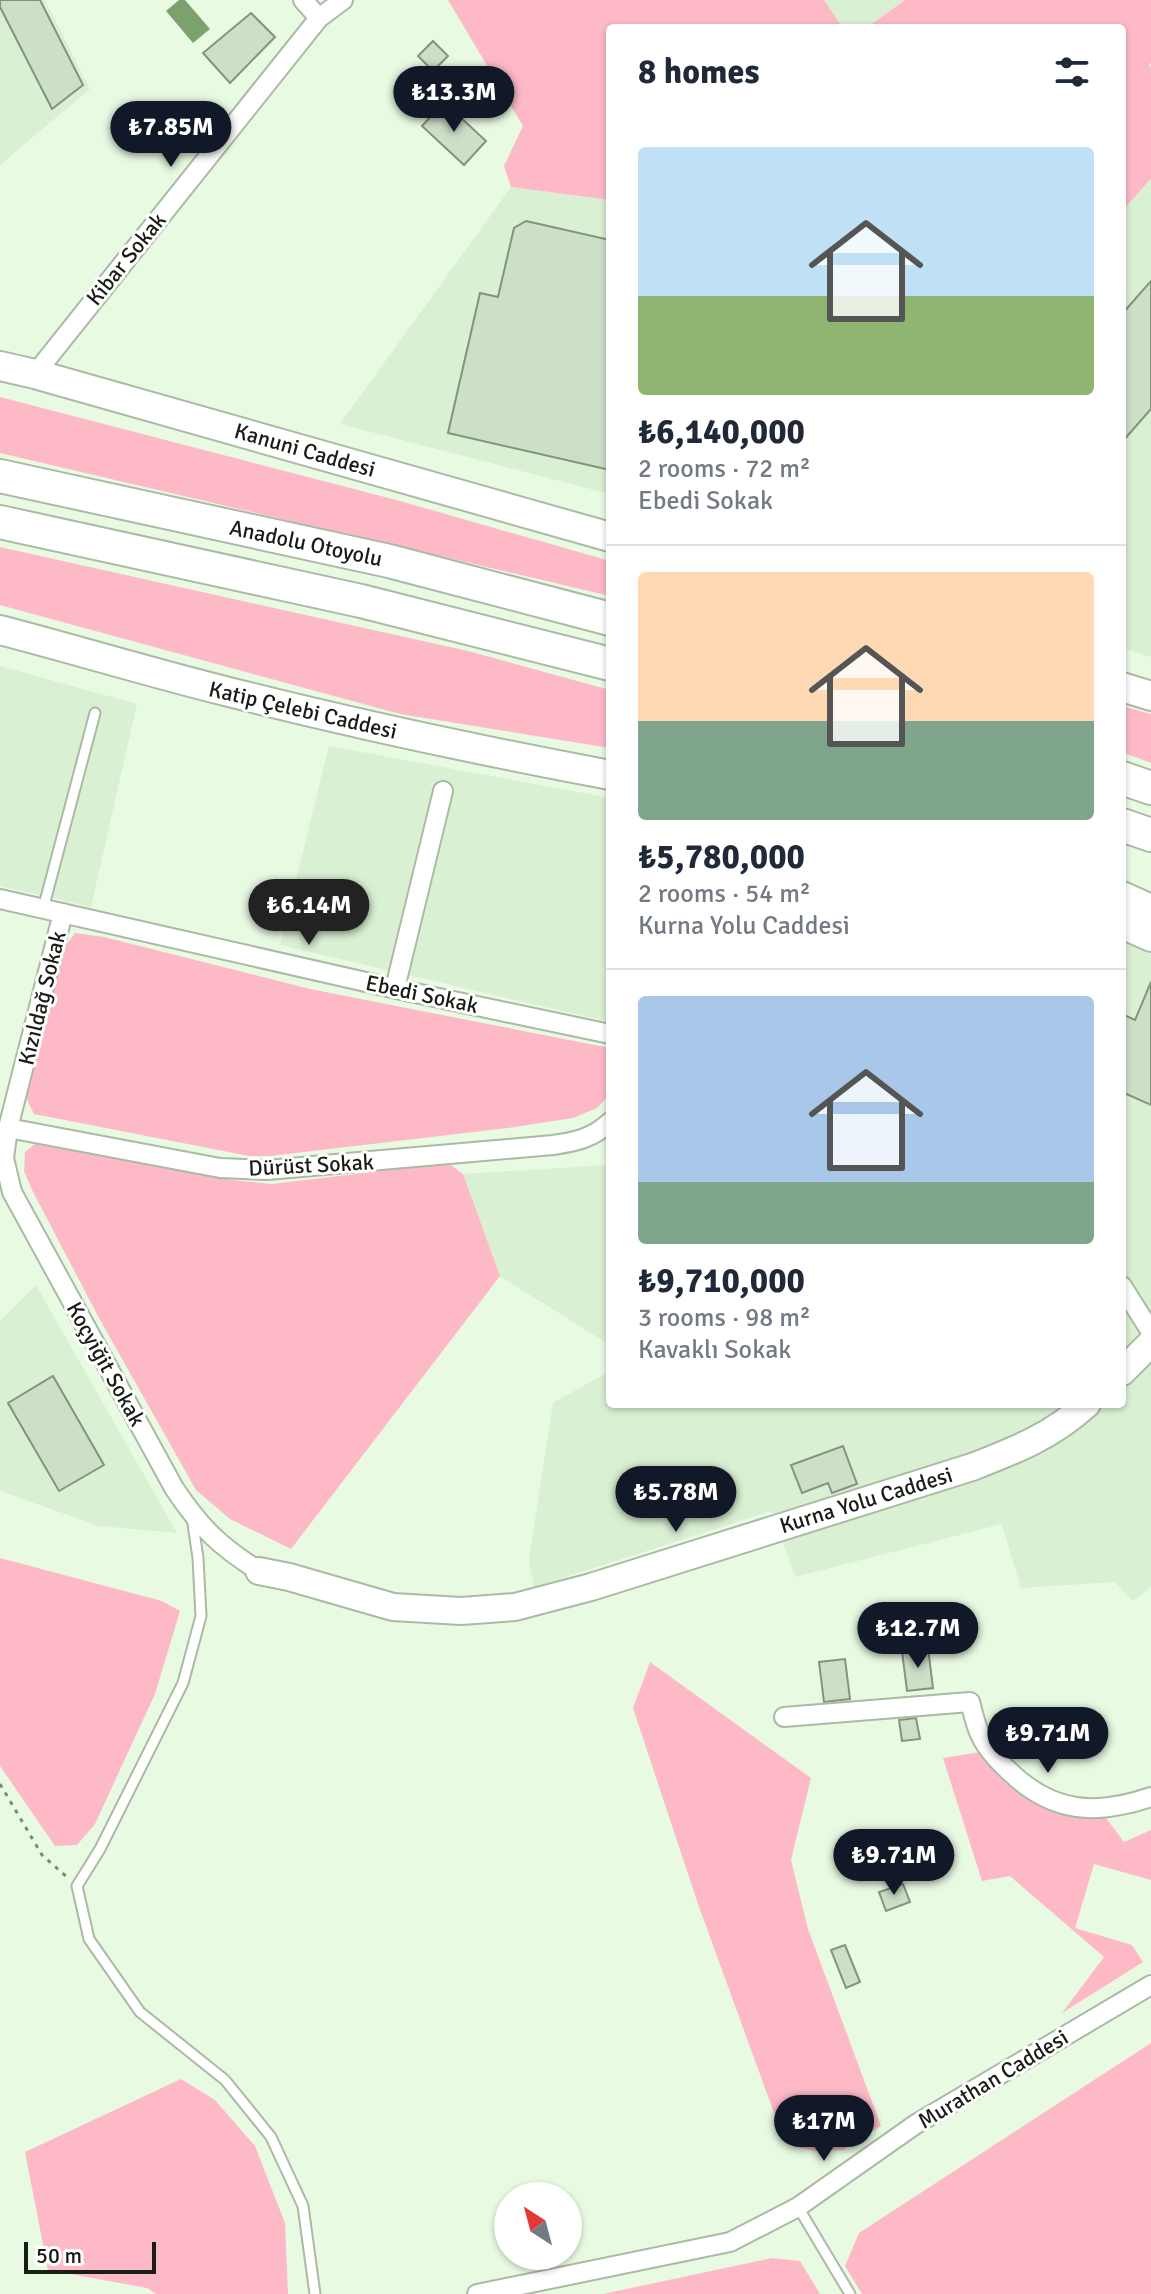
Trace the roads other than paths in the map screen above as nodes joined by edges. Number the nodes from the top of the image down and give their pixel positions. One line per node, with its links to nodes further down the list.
1 (303, 0): 3 (street)
2 (343, 0): 3 (street, Kibar Sokak)
3 (319, 18): 5 (street, Kibar Sokak)
4 (0, 366): 5 (main road, Kanuni Caddesi)
5 (35, 374): 8 (main road, Kanuni Caddesi)
6 (0, 476): 9 (highway, Anadolu Otoyolu)
7 (0, 522): 11 (highway, Anadolu Otoyolu)
8 (606, 536)
9 (606, 618)
10 (0, 630): 15 (main road, Katip Çelebi Caddesi)
11 (606, 663)
12 (1126, 688): 13 (main road)
13 (1151, 696)
14 (95, 713): 25 (lane)
15 (454, 745): 16 (main road); 17 (main road, Katip Çelebi Caddesi)
16 (606, 765)
17 (606, 774)
18 (1126, 779): 19 (highway)
19 (1151, 788)
20 (443, 791): 30 (street)
21 (1126, 826): 22 (highway)
22 (1151, 835)
23 (1126, 898): 26 (main road)
24 (0, 899): 25 (street, Ebedi Sokak)
25 (43, 909): 27 (street, Ebedi Sokak)
26 (1151, 909)
27 (63, 913): 30 (street, Ebedi Sokak); 33 (street, Kızıldağ Sokak)
28 (1126, 927): 29 (main road)
29 (1151, 937)
30 (395, 988): 31 (street, Ebedi Sokak)
31 (606, 1033)
32 (606, 1125): 33 (street, Dürüst Sokak)
33 (8, 1128): 39 (street, Koçyiğit Sokak)
34 (1126, 1292): 35 (street)
35 (1151, 1332)
36 (1151, 1343): 37 (street)
37 (1126, 1368)
38 (1083, 1408): 40 (street, Kurna Yolu Caddesi)
39 (191, 1514): 40 (street, Koçyiğit Sokak); 45 (lane)
40 (259, 1571)
41 (784, 1717): 42 (street)
42 (1151, 1797)
43 (1151, 1985): 44 (street, Murathan Caddesi)
44 (798, 2207): 46 (street, Murathan Caddesi); 47 (lane)
45 (315, 2294)
46 (477, 2294)
47 (850, 2294)

